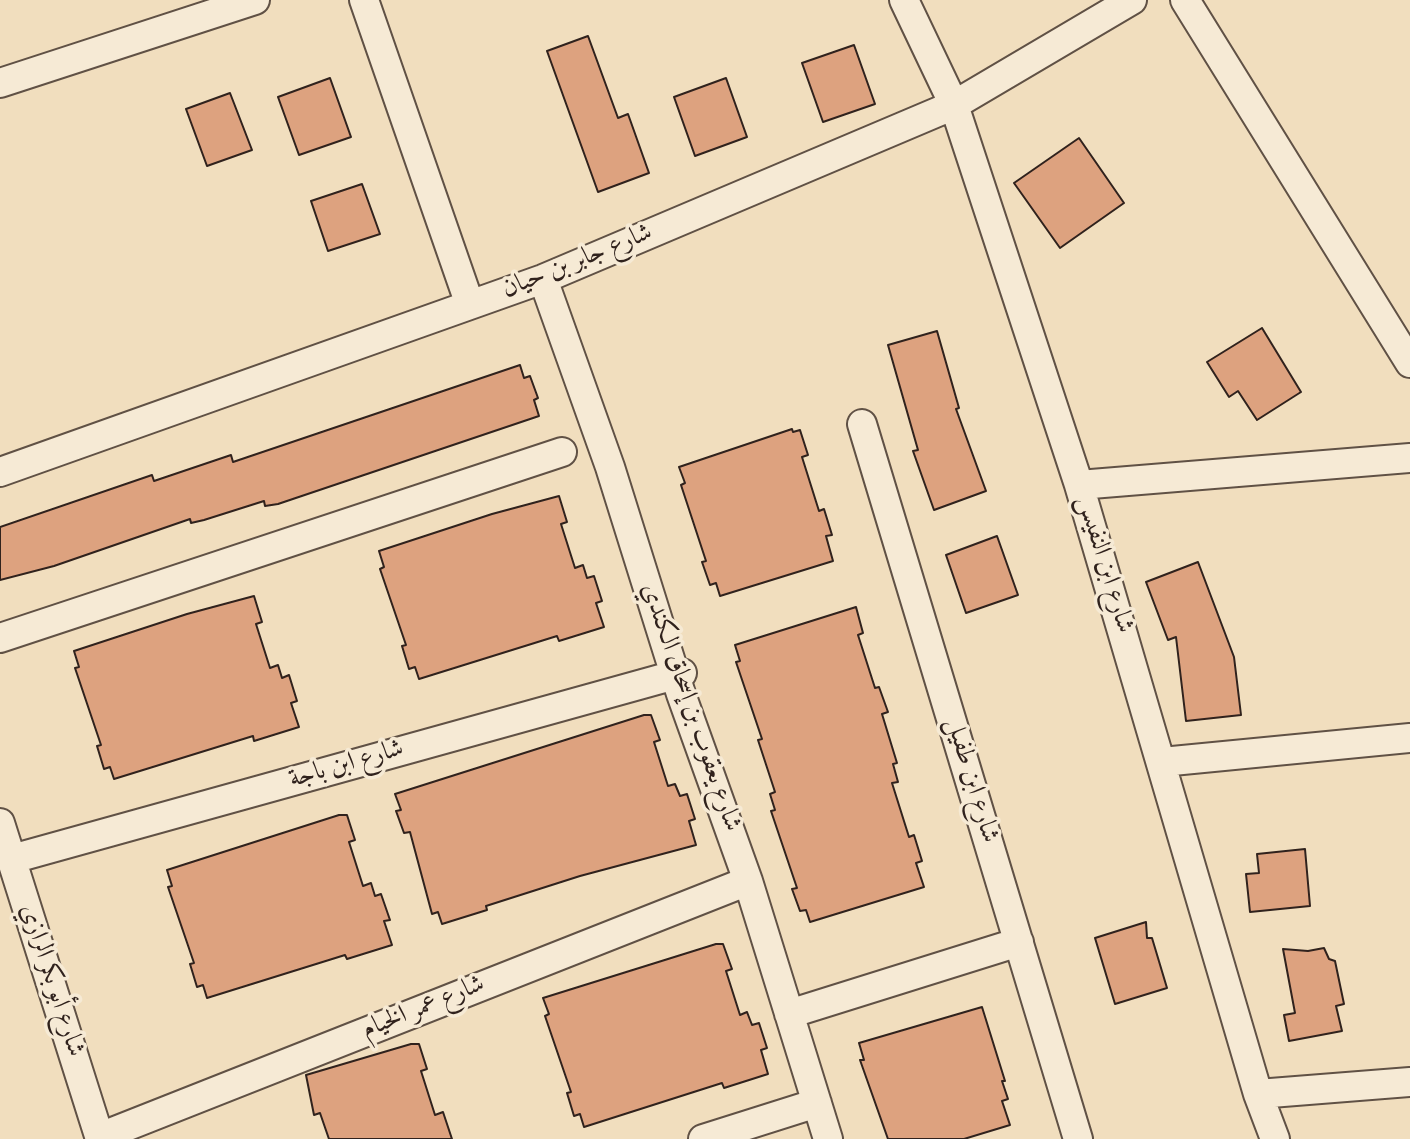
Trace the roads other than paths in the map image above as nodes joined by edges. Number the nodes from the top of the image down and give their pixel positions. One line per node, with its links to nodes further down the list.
1 (255, 0): 6 (street)
2 (364, 0): 9 (street)
3 (904, 0): 7 (street, شارع ابن النفيس)
4 (1132, 0): 7 (street, شارع جابر بن حيان)
5 (1185, 0): 10 (street)
6 (0, 83)
7 (954, 105): 8 (street, شارع جابر بن حيان); 15 (street, شارع ابن النفيس)
8 (544, 279): 9 (street, شارع جابر بن حيان); 17 (street, شارع يعقوب بن إسحاق الكندي)
9 (470, 305): 14 (street, شارع جابر بن حيان)
10 (1410, 363)
11 (862, 424): 23 (street, شارع ابن طفيل)
12 (562, 452): 16 (street)
13 (1410, 458): 15 (street)
14 (0, 472)
15 (1079, 485): 19 (street, شارع ابن النفيس)
16 (0, 638)
17 (679, 674): 21 (street, شارع ابن باجة); 22 (street, شارع يعقوب بن إسحاق الكندي)
18 (1410, 738): 19 (street)
19 (1162, 762): 26 (street, شارع ابن النفيس)
20 (0, 823): 21 (street, شارع أبو بكر الرازي)
21 (12, 859): 28 (street, شارع أبو بكر الرازي)
22 (748, 881): 24 (street, شارع يعقوب بن إسحاق الكندي); 28 (street, شارع عمر الخيام)
23 (1019, 942): 24 (street); 31 (street, شارع ابن طفيل)
24 (789, 1014): 27 (street, شارع يعقوب بن إسحاق الكندي)
25 (1410, 1082): 26 (street)
26 (1258, 1094): 32 (street, شارع ابن النفيس)
27 (817, 1103): 29 (street); 30 (street, شارع يعقوب بن إسحاق الكندي)
28 (100, 1138)
29 (703, 1139)
30 (828, 1139)
31 (1078, 1139)
32 (1275, 1139)

